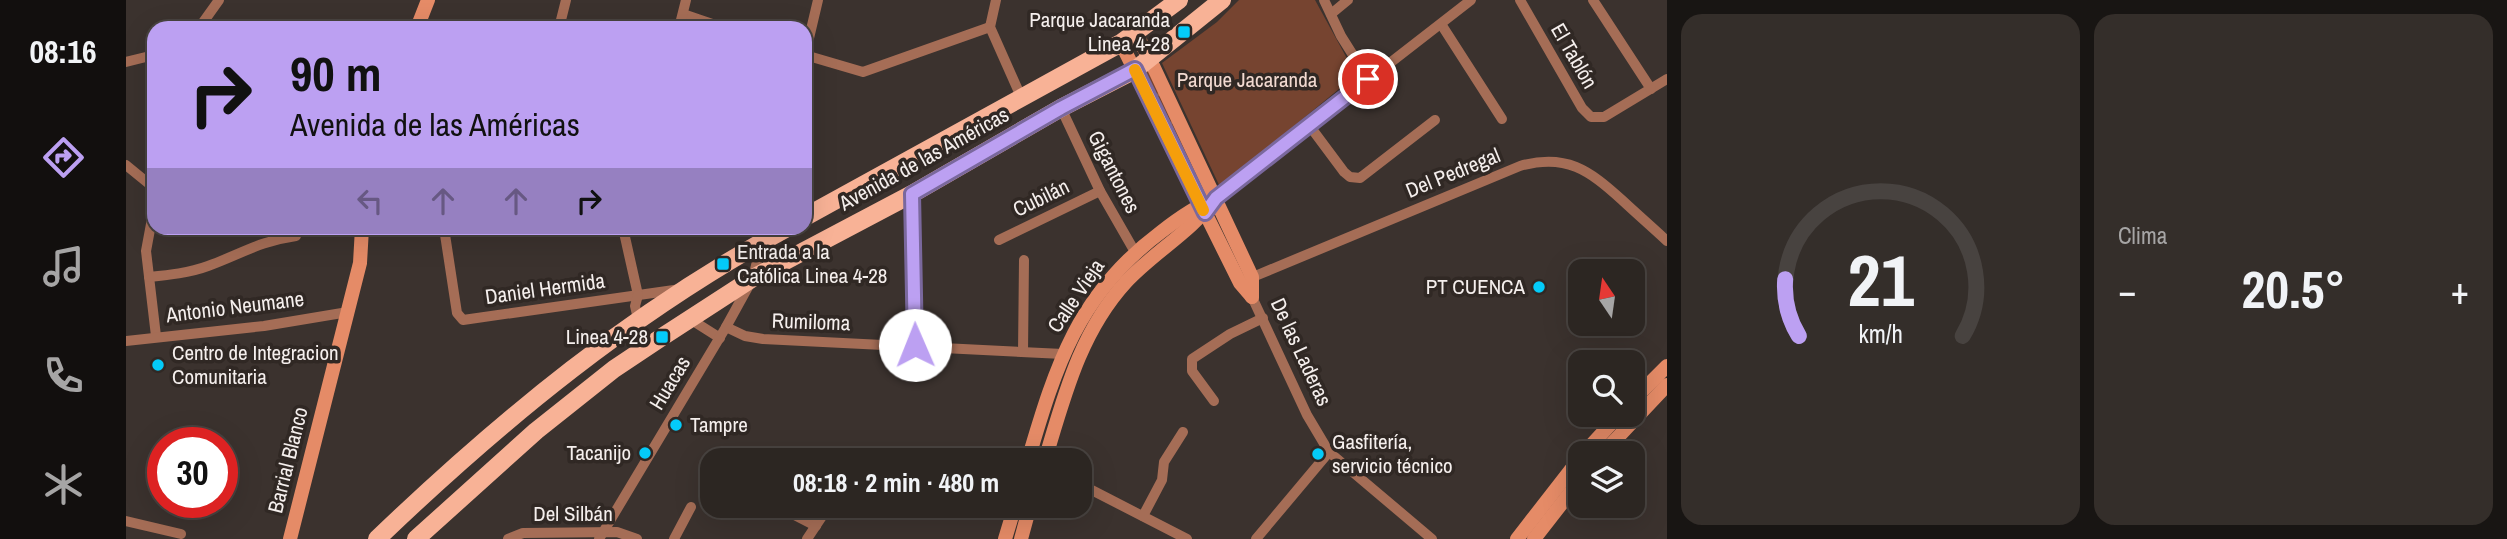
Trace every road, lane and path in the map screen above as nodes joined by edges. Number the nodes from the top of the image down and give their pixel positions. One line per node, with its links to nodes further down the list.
1 (219, 0): 17 (street)
2 (422, 0): 18 (street)
3 (428, 0): 19 (main road)
4 (566, 0): 20 (street)
5 (686, 0): 15 (street)
6 (818, 0): 24 (street)
7 (996, 0): 25 (street)
8 (1178, 0): 26 (main road, Avenida de las Américas)
9 (1222, 0): 30 (main road, Avenida de las Américas)
10 (1324, 0): 16 (street)
11 (1348, 0): 16 (street)
12 (1471, 0): 23 (street, Calle Vieja)
13 (1520, 0): 33 (street, El Tablón)
14 (1593, 0): 33 (street)
15 (683, 14): 21 (street); 22 (street)
16 (1331, 14): 31 (street)
17 (204, 21)
18 (420, 21)
19 (420, 21)
20 (561, 21)
21 (681, 21)
22 (704, 21)
23 (1441, 24): 31 (street, Calle Vieja); 36 (street)
24 (812, 25)
25 (990, 27): 28 (street); 34 (street)
26 (1128, 38): 30 (main road, De las Laderas); 34 (main road, Avenida de las Américas)
27 (147, 57): 29 (street)
28 (812, 57)
29 (126, 62)
30 (1143, 64): 35 (main road, Avenida de las Américas); 43 (main road, De las Laderas); 44 (main road, De las Laderas)
31 (1368, 79): 38 (street, Calle Vieja)
32 (1667, 79): 33 (street)
33 (1651, 89)
34 (1023, 99): 45 (main road, Avenida de las Américas)
35 (1061, 108): 41 (street, Gigantones); 42 (main road, Avenida de las Américas)
36 (1502, 119)
37 (1435, 120): 38 (street)
38 (1309, 125): 43 (street, Calle Vieja)
39 (126, 164): 40 (street)
40 (147, 182)
41 (1100, 191): 53 (street, Cubilán); 55 (street, Gigantones)
42 (912, 194): 58 (main road, Avenida de las Américas); 70 (street)
43 (1216, 198): 44 (main road, Calle Vieja); 59 (main road, De las Laderas)
44 (1203, 209): 55 (main road, Calle Vieja); 59 (main road, De las Laderas); 82 (main road, Calle Vieja)
45 (812, 214)
46 (149, 235): 57 (street)
47 (362, 235): 63 (main road, Barrial Blanco)
48 (445, 235): 61 (street, Daniel Hermida)
49 (624, 235): 61 (street)
50 (763, 235): 60 (main road)
51 (764, 235): 58 (street, Huacas)
52 (296, 236): 57 (street)
53 (999, 240)
54 (1667, 241): 59 (street, Del Pedregal)
55 (1135, 252): 72 (main road, Calle Vieja)
56 (1024, 260): 71 (street)
57 (149, 277): 68 (street)
58 (753, 278): 66 (main road, Avenida de las Américas); 67 (street, Huacas)
59 (1246, 280): 62 (main road, De las Laderas)
60 (685, 288): 61 (street, Daniel Hermida); 65 (main road)
61 (638, 295): 65 (street)
62 (1252, 297): 64 (street, De las Laderas)
63 (348, 312): 68 (street, Antonio Neumane); 99 (main road, Barrial Blanco)
64 (1263, 318): 76 (street); 83 (street, De las Laderas)
65 (638, 319): 100 (main road)
66 (691, 319): 67 (street, Rumiloma); 101 (main road, Avenida de las Américas)
67 (723, 332): 70 (street, Rumiloma); 97 (street, Huacas)
68 (156, 336): 69 (street, Antonio Neumane)
69 (126, 341)
70 (915, 345): 71 (street, Rumiloma)
71 (1023, 352): 72 (street, Rumiloma)
72 (1063, 354): 81 (main road, Calle Vieja)
73 (1667, 366): 75 (main road)
74 (1667, 386): 80 (main road)
75 (1645, 388)
76 (1214, 401)
77 (1608, 427): 79 (main road)
78 (1184, 432): 89 (street)
79 (1595, 441)
80 (1614, 441)
81 (1031, 448)
82 (1049, 448)
83 (1329, 452): 98 (street); 109 (street, De las Laderas)
84 (1568, 480): 87 (main road)
85 (1568, 487): 87 (main road)
86 (1092, 490): 89 (street)
87 (1562, 491): 110 (main road); 111 (main road)
88 (691, 507): 104 (street)
89 (1143, 516): 108 (street)
90 (800, 518): 95 (street)
91 (821, 518): 95 (street)
92 (1011, 518): 106 (main road)
93 (1027, 518): 107 (main road)
94 (126, 521): 96 (street)
95 (816, 526): 105 (street)
96 (181, 534)
97 (601, 535): 102 (street, Del Silbán); 103 (street, Del Silbán)
98 (1259, 538)
99 (290, 539)
100 (377, 539)
101 (416, 539)
102 (508, 539)
103 (637, 539)
104 (674, 539)
105 (807, 539)
106 (1005, 539)
107 (1021, 539)
108 (1187, 539)
109 (1432, 539)
110 (1517, 539)
111 (1534, 539)

